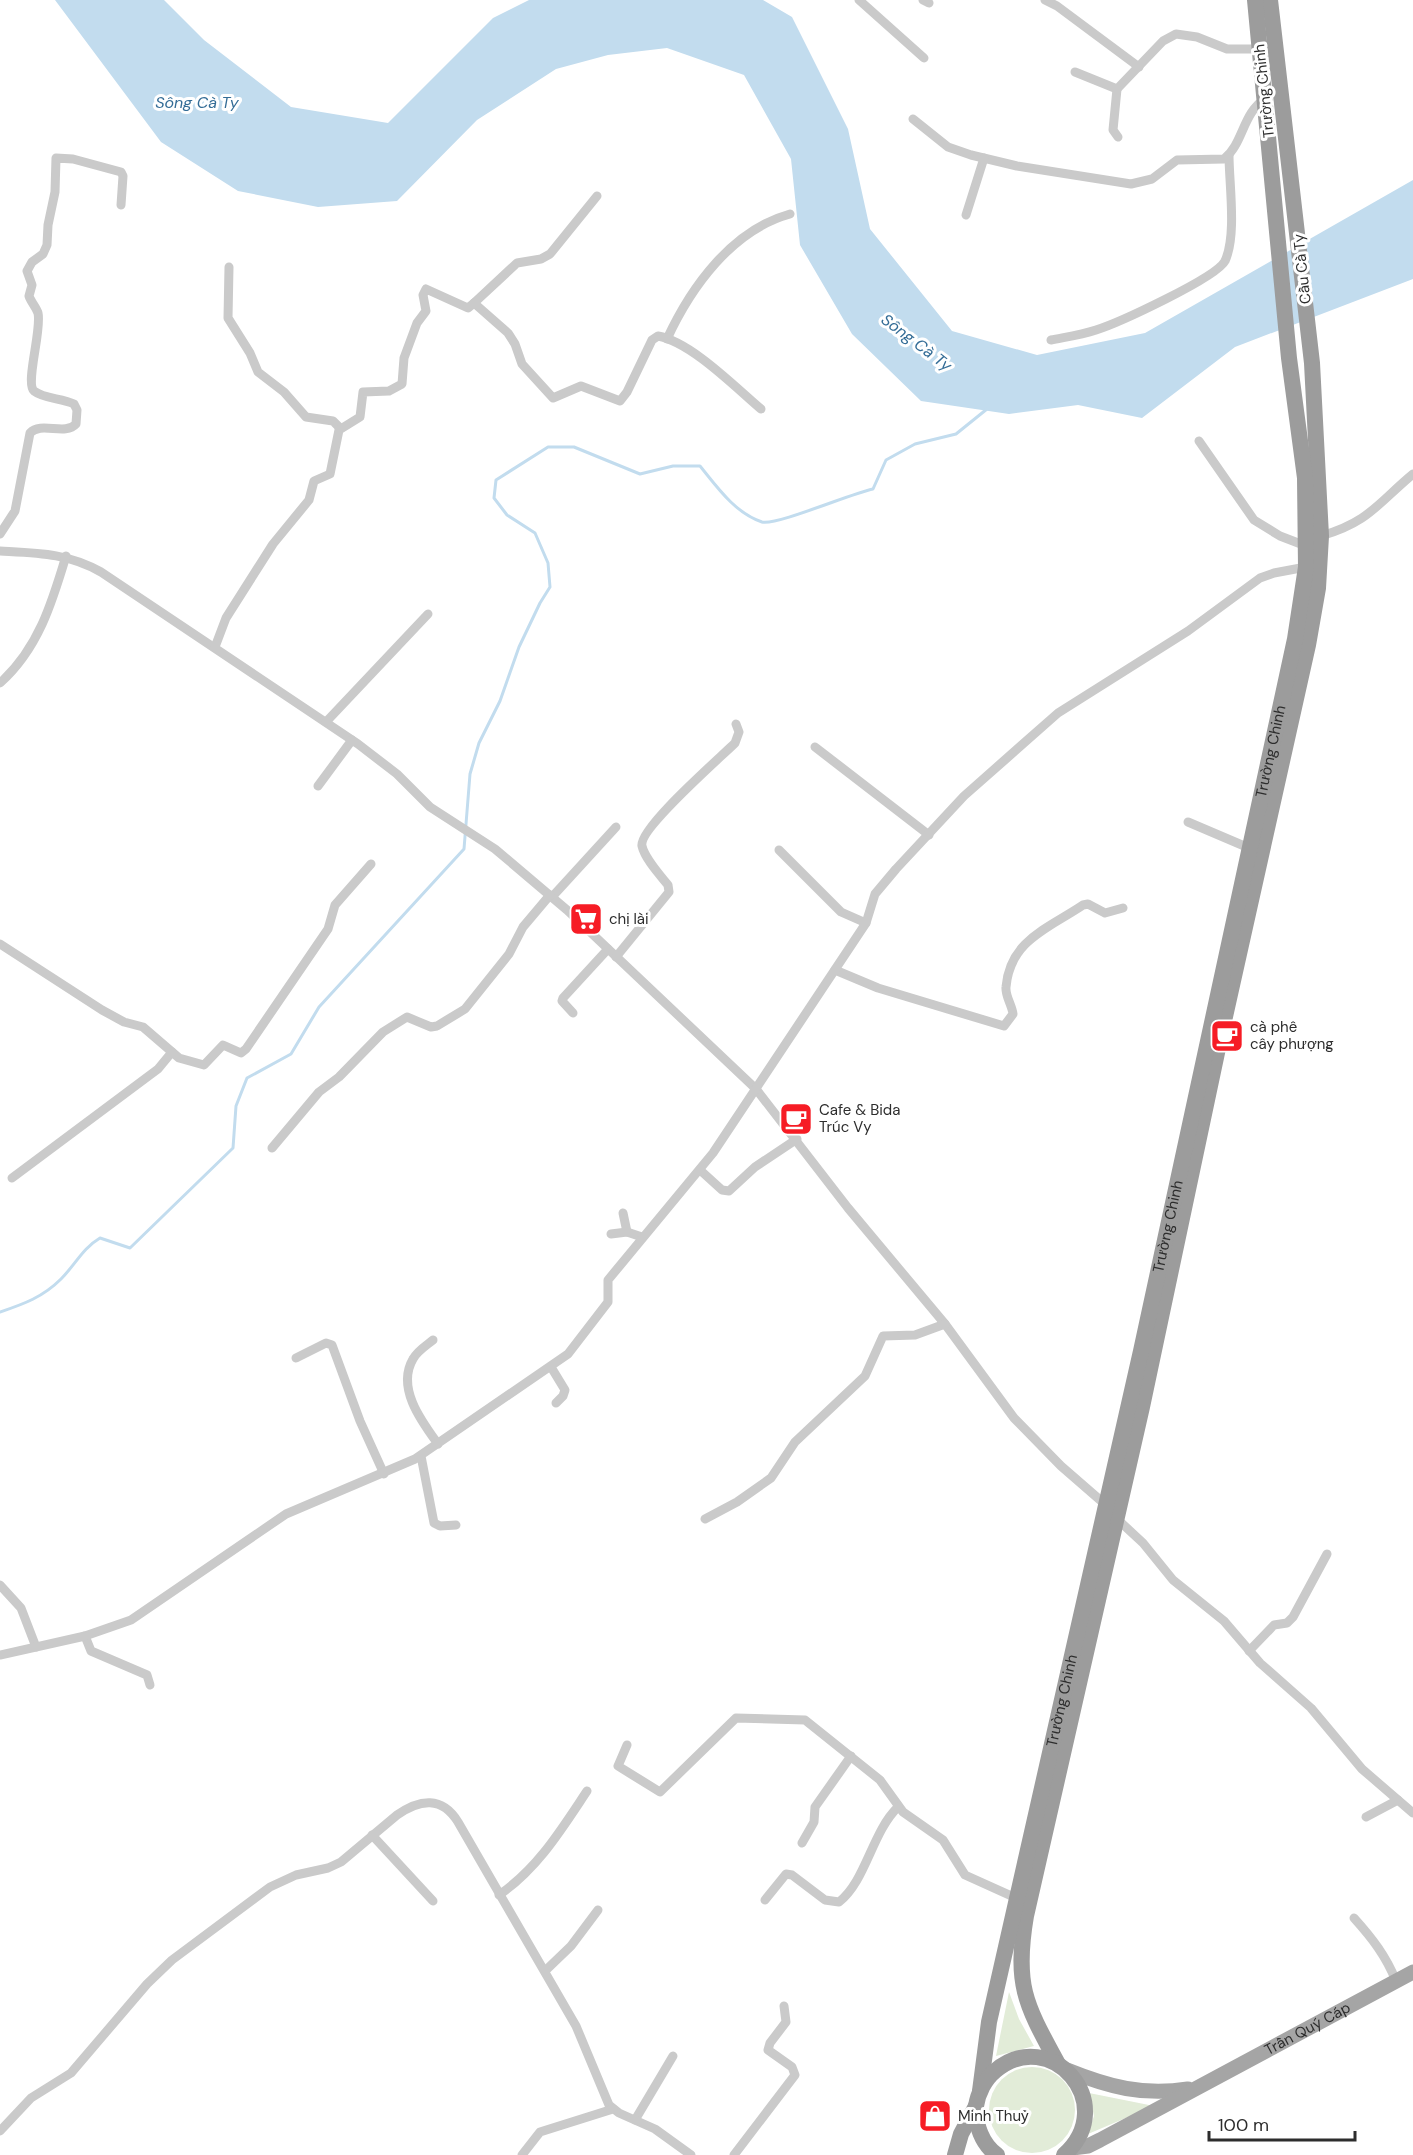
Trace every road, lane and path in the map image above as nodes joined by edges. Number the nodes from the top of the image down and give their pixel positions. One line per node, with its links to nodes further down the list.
1 (859, 0): 6 (street)
2 (1045, 0): 7 (street)
3 (1255, 0): 5 (highway, Trường Chinh)
4 (1270, 0): 15 (highway, Trường Chinh)
5 (1260, 49): 7 (street); 10 (highway, Trường Chinh)
6 (924, 58)
7 (1139, 67): 9 (street)
8 (1074, 72): 9 (street)
9 (1117, 89): 12 (street)
10 (1266, 98): 13 (street); 16 (highway, Trường Chinh)
11 (913, 119): 14 (street)
12 (1118, 137)
13 (1229, 155): 14 (street); 24 (street)
14 (984, 159): 20 (street)
15 (1291, 175): 26 (highway, Cầu Cà Ty)
16 (1272, 182): 25 (highway, Cầu Cà Ty)
17 (597, 196): 22 (street)
18 (121, 205): 31 (street)
19 (790, 214): 23 (street)
20 (966, 215)
21 (229, 267): 28 (street)
22 (474, 303): 23 (street); 28 (street)
23 (667, 339): 27 (street)
24 (1051, 340)
25 (1289, 358): 33 (highway, Trường Chinh)
26 (1312, 363): 32 (highway, Trường Chinh)
27 (761, 409)
28 (340, 428): 38 (street)
29 (1199, 441): 33 (street)
30 (1413, 474): 32 (street)
31 (0, 534)
32 (1321, 536): 79 (highway, Trường Chinh)
33 (1306, 546): 36 (highway, Trường Chinh)
34 (0, 551): 35 (street)
35 (66, 556): 38 (street); 39 (street)
36 (1306, 567): 47 (street); 48 (highway, Trường Chinh)
37 (428, 614): 40 (street)
38 (215, 647): 40 (street)
39 (0, 683)
40 (326, 722): 42 (street)
41 (736, 724): 56 (street)
42 (352, 740): 44 (street); 51 (street)
43 (815, 747): 47 (street)
44 (318, 786)
45 (1188, 822): 48 (street)
46 (616, 827): 51 (street)
47 (929, 835): 53 (street)
48 (1249, 848): 77 (highway, Trường Chinh)
49 (779, 850): 53 (street)
50 (371, 864): 59 (street)
51 (551, 896): 55 (street); 62 (street)
52 (1123, 908): 57 (street)
53 (866, 923): 57 (street)
54 (0, 944): 59 (street)
55 (608, 949): 56 (street); 58 (street)
56 (616, 957): 60 (street)
57 (835, 970): 60 (street)
58 (573, 1013)
59 (172, 1052): 64 (street)
60 (756, 1089): 61 (street); 63 (street)
61 (797, 1139): 63 (street); 69 (street)
62 (272, 1148)
63 (700, 1170): 68 (street)
64 (12, 1178)
65 (623, 1213): 66 (street)
66 (627, 1232): 67 (street); 68 (street)
67 (611, 1234)
68 (642, 1237): 72 (street)
69 (945, 1324): 77 (street); 78 (street)
70 (434, 1340): 74 (street)
71 (296, 1358): 76 (street)
72 (550, 1367): 73 (street); 74 (street)
73 (556, 1403)
74 (438, 1444): 75 (street)
75 (421, 1456): 76 (street); 80 (street)
76 (384, 1474): 83 (street)
77 (1105, 1503): 79 (street); 98 (highway, Trường Chinh)
78 (705, 1519)
79 (1117, 1521): 85 (street); 108 (highway, Trường Chinh)
80 (456, 1525)
81 (1327, 1554): 85 (street)
82 (0, 1585): 84 (street)
83 (85, 1636): 84 (street); 87 (street)
84 (36, 1647): 86 (street)
85 (1249, 1651): 91 (street)
86 (0, 1655)
87 (150, 1685)
88 (627, 1745): 89 (street)
89 (851, 1756): 92 (street); 96 (street)
90 (586, 1791): 97 (street)
91 (1398, 1800): 93 (street); 94 (street)
92 (898, 1807): 98 (street); 99 (street)
93 (1413, 1813)
94 (1366, 1817)
95 (372, 1835): 97 (street); 100 (street); 113 (street)
96 (802, 1843)
97 (499, 1895): 103 (street)
98 (1018, 1899): 110 (highway, Trường Chinh)
99 (765, 1900)
100 (434, 1901)
101 (598, 1910): 103 (street)
102 (1354, 1918): 105 (street)
103 (544, 1971): 111 (street)
104 (1413, 1972): 105 (main road, Trần Quý Cáp)
105 (1396, 1981): 109 (main road, Trần Quý Cáp)
106 (784, 2006): 117 (street)
107 (673, 2056): 112 (street)
108 (1063, 2067): 109 (main road, Trần Quý Cáp); 110 (highway); 114 (highway, Trường Chinh)
109 (1203, 2086): 114 (main road, Trần Quý Cáp)
110 (978, 2098): 118 (highway); 119 (highway)
111 (613, 2109): 112 (street); 116 (street)
112 (635, 2120): 115 (street)
113 (1, 2128)
114 (1068, 2151)
115 (686, 2154)
116 (522, 2155)
117 (734, 2155)
118 (955, 2155)
119 (997, 2155)

